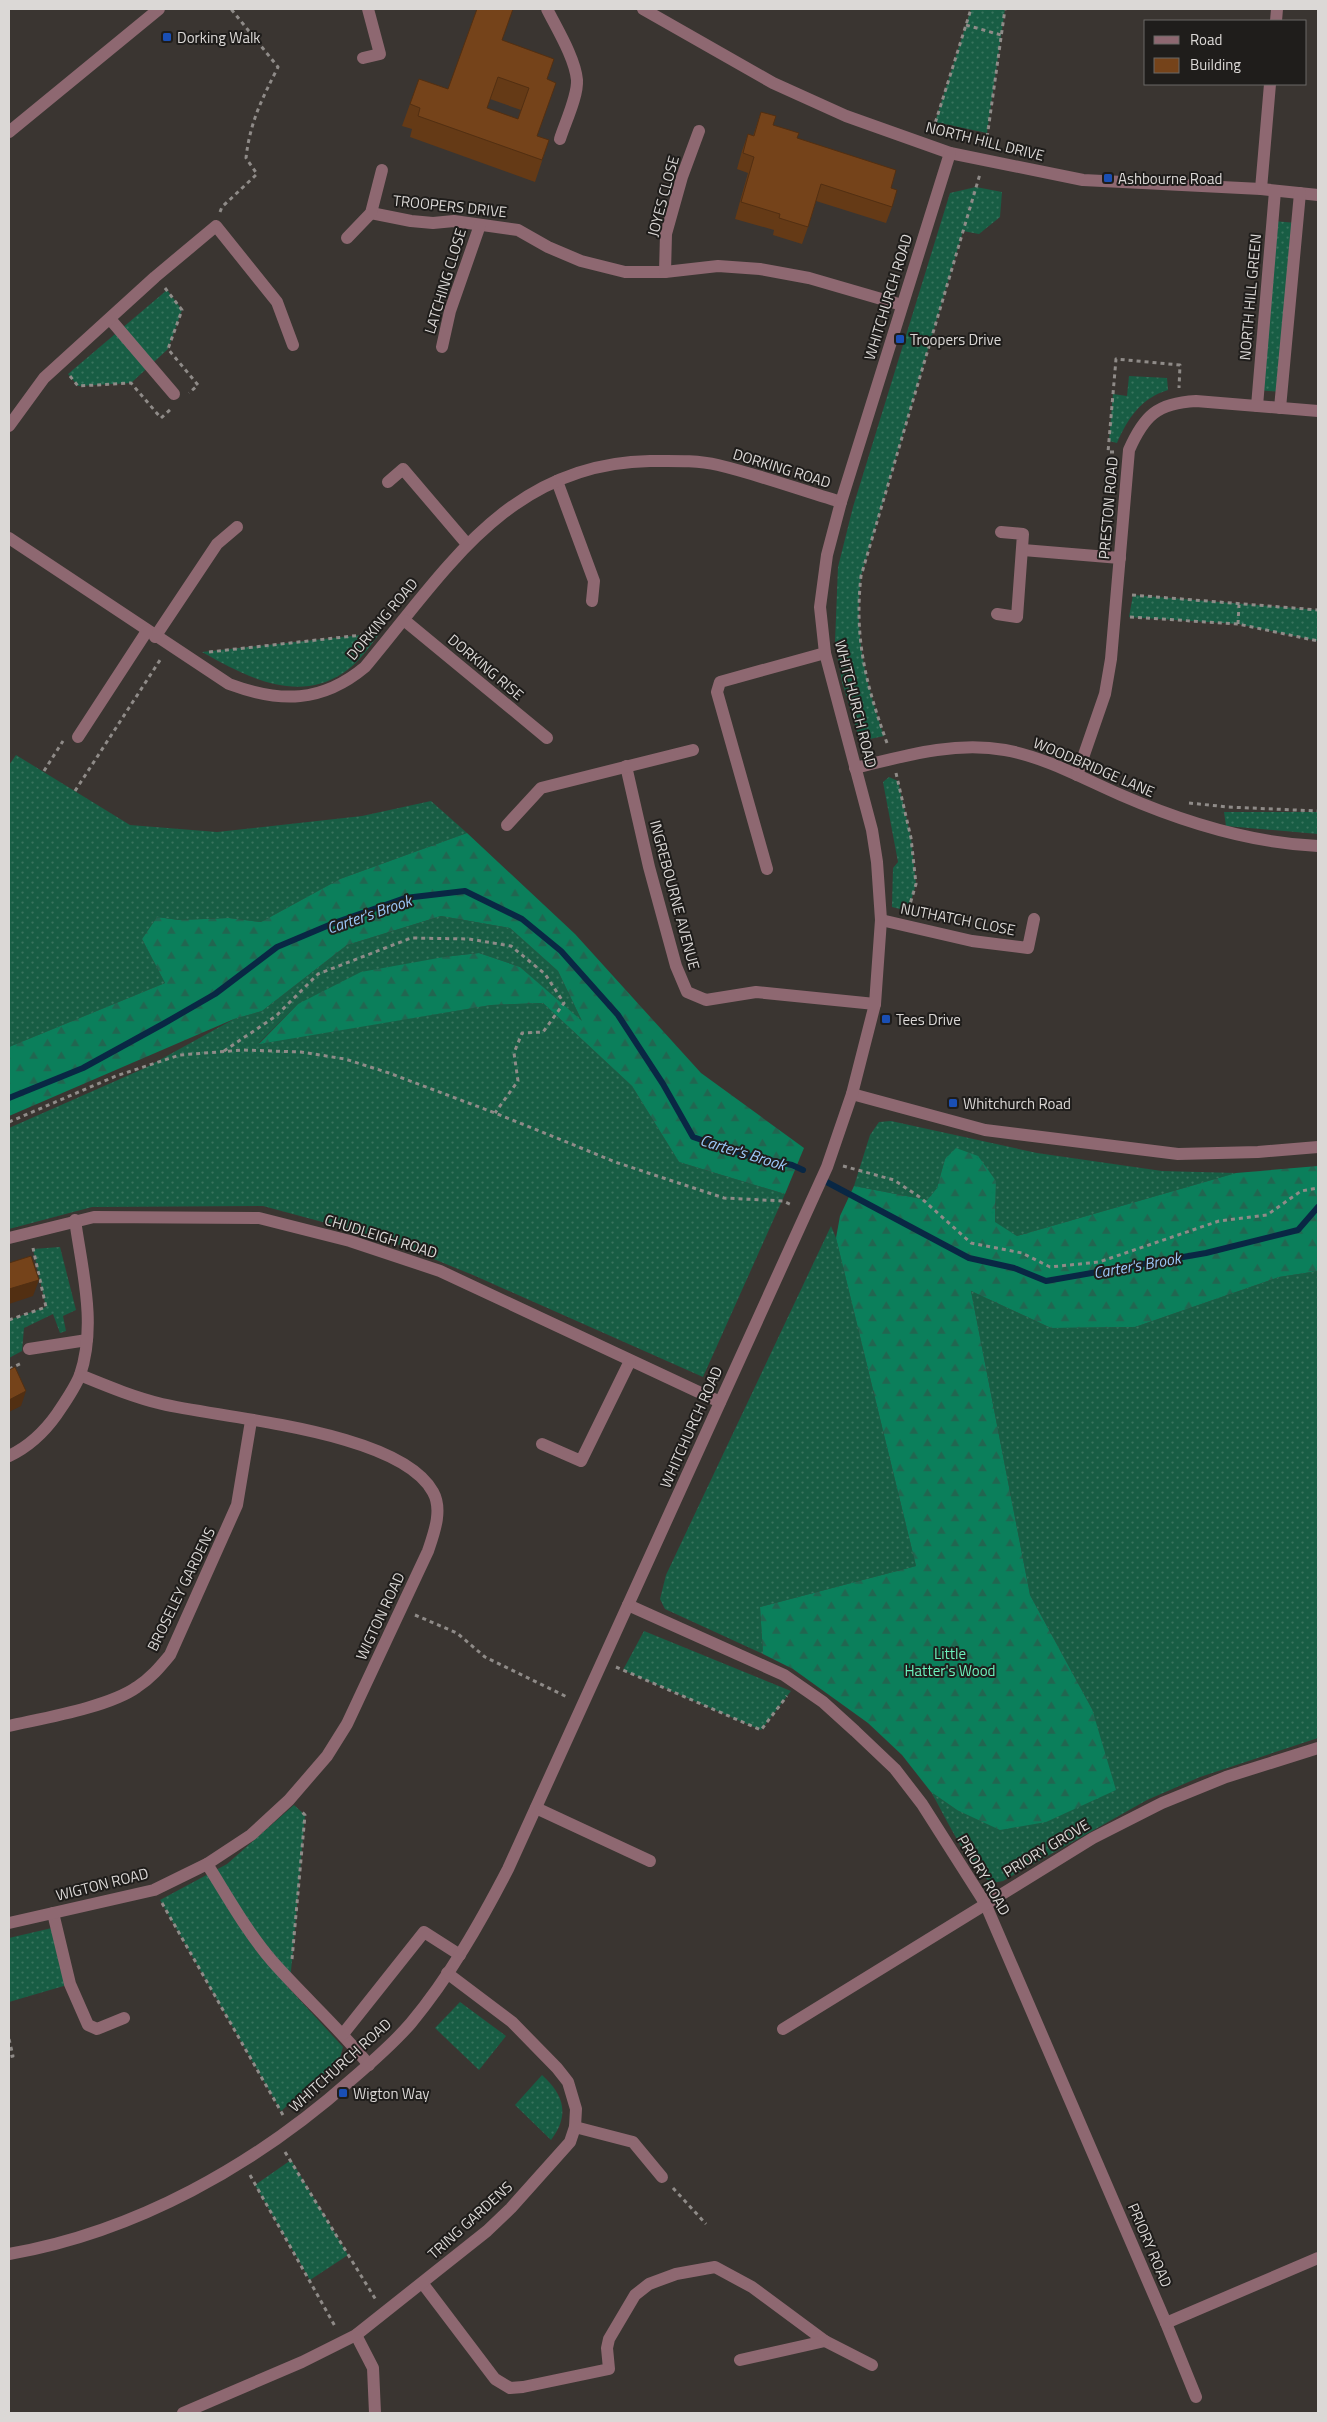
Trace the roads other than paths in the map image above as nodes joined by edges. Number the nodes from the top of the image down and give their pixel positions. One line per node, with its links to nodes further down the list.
1 (159, 9): 8 (street)
2 (368, 9): 5 (street)
3 (547, 9): 9 (street)
4 (644, 9): 10 (street, NORTH HILL DRIVE)
5 (363, 58)
6 (1270, 85): 12 (street)
7 (699, 131): 19 (street, JOYES CLOSE)
8 (9, 132)
9 (560, 139)
10 (950, 153): 12 (street, NORTH HILL DRIVE); 20 (street, WHITCHURCH ROAD)
11 (382, 170): 16 (street, TROOPERS DRIVE)
12 (1261, 189): 13 (street, NORTH HILL DRIVE)
13 (1275, 191): 14 (street, NORTH HILL DRIVE); 25 (street, NORTH HILL GREEN)
14 (1300, 193): 15 (street, NORTH HILL DRIVE); 26 (street)
15 (1318, 194)
16 (371, 213): 17 (street, TROOPERS DRIVE); 18 (street, TROOPERS DRIVE)
17 (480, 225): 19 (street, TROOPERS DRIVE); 23 (street, LATCHING CLOSE)
18 (347, 238)
19 (665, 272): 20 (street, TROOPERS DRIVE)
20 (902, 306): 31 (street, WHITCHURCH ROAD)
21 (110, 319): 22 (street); 24 (street); 28 (street)
22 (293, 345)
23 (442, 346)
24 (174, 394)
25 (1257, 406): 26 (street, PRESTON ROAD); 37 (street, PRESTON ROAD)
26 (1280, 408): 27 (street, PRESTON ROAD)
27 (1318, 411)
28 (9, 426)
29 (557, 481): 31 (street, DORKING ROAD); 35 (street, DORKING ROAD); 38 (street)
30 (388, 482): 35 (street)
31 (841, 502): 42 (street, WHITCHURCH ROAD)
32 (237, 527): 41 (street)
33 (1001, 532): 36 (street)
34 (9, 538): 41 (street, DORKING ROAD)
35 (467, 544): 40 (street, DORKING ROAD)
36 (1023, 550): 37 (street); 39 (street)
37 (1120, 558): 48 (street, PRESTON ROAD)
38 (592, 601)
39 (997, 614)
40 (404, 620): 41 (street, DORKING ROAD); 44 (street, DORKING RISE)
41 (151, 634): 43 (street)
42 (824, 653): 47 (street, WHITCHURCH ROAD); 51 (street)
43 (78, 737)
44 (547, 738)
45 (693, 750): 46 (street)
46 (626, 766): 49 (street); 54 (street, INGREBOURNE AVENUE)
47 (855, 768): 48 (street, WOODBRIDGE LANE); 53 (street, WHITCHURCH ROAD)
48 (1077, 775): 50 (street, WOODBRIDGE LANE)
49 (507, 825)
50 (1318, 846)
51 (767, 869)
52 (1034, 919): 53 (street, NUTHATCH CLOSE)
53 (881, 920): 54 (street, WHITCHURCH ROAD)
54 (875, 1004): 55 (street, WHITCHURCH ROAD)
55 (852, 1094): 56 (street); 63 (street, WHITCHURCH ROAD)
56 (1318, 1147)
57 (75, 1220): 58 (street, CHUDLEIGH ROAD); 59 (street); 61 (street, CHUDLEIGH ROAD)
58 (9, 1238)
59 (87, 1340): 60 (street); 62 (street)
60 (29, 1349)
61 (630, 1361): 63 (street, CHUDLEIGH ROAD); 65 (street)
62 (80, 1375): 64 (street, WIGTON ROAD); 66 (street)
63 (720, 1402): 67 (street, WHITCHURCH ROAD)
64 (251, 1421): 68 (street, BROSELEY GARDENS); 72 (street, WIGTON ROAD)
65 (542, 1444)
66 (9, 1456)
67 (628, 1605): 70 (street, WHITCHURCH ROAD); 73 (street, PRIORY ROAD)
68 (9, 1726)
69 (1318, 1748): 73 (street, PRIORY GROVE)
70 (536, 1808): 71 (street); 76 (street, WHITCHURCH ROAD)
71 (650, 1861)
72 (207, 1864): 74 (street, WIGTON ROAD); 80 (street)
73 (985, 1903): 79 (street, PRIORY GROVE); 87 (street, PRIORY ROAD)
74 (53, 1913): 75 (street, WIGTON ROAD); 78 (street)
75 (9, 1923)
76 (460, 1954): 77 (street, WHITCHURCH ROAD); 80 (street)
77 (447, 1972): 81 (street, WHITCHURCH ROAD); 82 (street, TRING GARDENS)
78 (124, 2018)
79 (783, 2029)
80 (343, 2034): 81 (street)
81 (369, 2065): 84 (street, WHITCHURCH ROAD)
82 (575, 2127): 83 (street); 86 (street, TRING GARDENS)
83 (662, 2176)
84 (9, 2254)
85 (1318, 2258): 87 (street)
86 (423, 2284): 88 (street, TRING GARDENS); 89 (street)
87 (1166, 2323): 92 (street, PRIORY ROAD)
88 (356, 2335): 93 (street, TRING GARDENS); 94 (street)
89 (825, 2341): 90 (street); 91 (street)
90 (740, 2360)
91 (872, 2365)
92 (1196, 2397)
93 (183, 2413)
94 (375, 2413)

